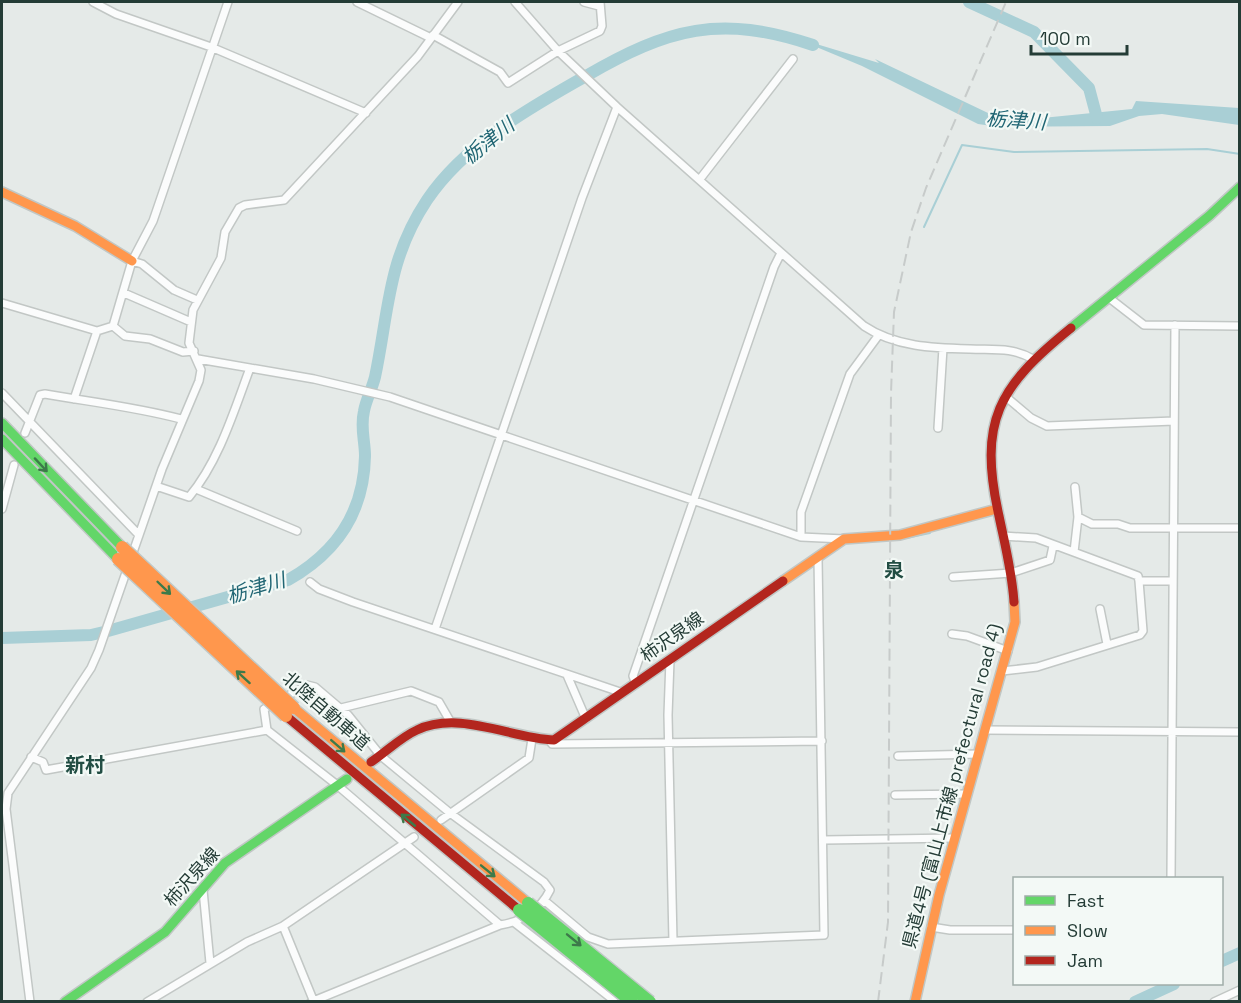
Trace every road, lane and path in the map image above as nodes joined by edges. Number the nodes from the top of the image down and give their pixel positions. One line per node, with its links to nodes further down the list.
1 (93, 2): 11 (street)
2 (228, 2): 11 (street)
3 (357, 2): 9 (street)
4 (376, 2): 9 (street)
5 (458, 2): 10 (street)
6 (515, 2): 12 (street)
7 (584, 2): 8 (street)
8 (599, 4): 12 (street)
9 (372, 9): 10 (street)
10 (432, 36): 12 (street); 15 (street)
11 (211, 47): 15 (street); 20 (street)
12 (558, 51): 14 (street)
13 (793, 59): 16 (street)
14 (617, 107): 16 (street); 45 (street)
15 (366, 113): 23 (street)
16 (700, 179): 19 (street)
17 (1239, 187): 22 (main road, 県道4号 (富山上市線 prefectural road 4))
18 (2, 192): 20 (main road)
19 (782, 253): 30 (street); 51 (street)
20 (132, 261): 21 (street); 23 (street)
21 (124, 293): 25 (street); 26 (street)
22 (1107, 297): 27 (street); 34 (main road, 県道4号 (富山上市線 prefectural road 4))
23 (197, 300): 25 (street)
24 (2, 303): 29 (street)
25 (191, 322): 32 (street)
26 (113, 326): 29 (street); 32 (street)
27 (1175, 326): 28 (street); 40 (street)
28 (1239, 326)
29 (97, 331): 38 (street)
30 (878, 336): 31 (street); 60 (street)
31 (944, 348): 34 (street); 43 (street)
32 (194, 351): 33 (street)
33 (198, 359): 35 (street); 39 (street)
34 (1033, 359): 37 (main road, 県道4号 (富山上市線 prefectural road 4))
35 (250, 368): 45 (street); 50 (street)
36 (2, 393): 41 (street)
37 (1005, 396): 40 (street); 53 (main road, 県道4号 (富山上市線 prefectural road 4))
38 (74, 399): 39 (street); 41 (street)
39 (181, 419): 48 (street)
40 (1174, 421): 55 (street)
41 (29, 422): 44 (street); 58 (street)
42 (2, 423): 64 (main road, 北陸自動車道, one-way to 64)
43 (938, 428)
44 (25, 433)
45 (501, 434): 51 (street); 72 (street)
46 (2, 439): 64 (main road, 北陸自動車道)
47 (14, 465): 52 (street)
48 (156, 486): 50 (street); 58 (street)
49 (1075, 488): 54 (street)
50 (196, 489): 57 (street)
51 (693, 501): 60 (street); 79 (street)
52 (2, 509)
53 (997, 509): 59 (main road, 県道4号 (富山上市線 prefectural road 4)); 61 (main road)
54 (1078, 516): 55 (street); 63 (street)
55 (1175, 528): 56 (street); 68 (street)
56 (1239, 528)
57 (297, 531)
58 (138, 535): 94 (street)
59 (1003, 536): 62 (street); 66 (main road, 県道4号 (富山上市線 prefectural road 4))
60 (801, 537): 61 (street)
61 (844, 538): 65 (main road, 柿沢泉線)
62 (1053, 546): 63 (street); 66 (street)
63 (1074, 552): 69 (street)
64 (120, 553): 108 (main road, 北陸自動車道, bridge)
65 (818, 558): 76 (main road, 柿沢泉線); 90 (street)
66 (1011, 573): 67 (street); 75 (main road, 県道4号 (富山上市線 prefectural road 4))
67 (952, 577)
68 (1173, 580): 69 (street); 86 (street)
69 (1139, 581): 74 (street)
70 (310, 582): 72 (street)
71 (1100, 609): 74 (street)
72 (435, 629): 78 (street)
73 (952, 634): 75 (street)
74 (1107, 644): 77 (street)
75 (1008, 651): 77 (main road, 県道4号 (富山上市線 prefectural road 4))
76 (670, 660): 79 (main road, 柿沢泉線); 91 (street)
77 (1002, 671): 85 (main road, 県道4号 (富山上市線 prefectural road 4))
78 (567, 675): 80 (street); 82 (street)
79 (636, 684): 80 (main road, 柿沢泉線)
80 (623, 693): 82 (main road, 柿沢泉線)
81 (341, 708): 83 (street); 84 (street); 95 (street)
82 (586, 719): 89 (main road, 柿沢泉線)
83 (450, 721): 88 (main road, 柿沢泉線); 95 (main road, 柿沢泉線)
84 (267, 730): 94 (street); 96 (street)
85 (985, 730): 86 (street); 92 (main road, 県道4号 (富山上市線 prefectural road 4))
86 (1172, 731): 87 (street); 105 (street)
87 (1239, 732)
88 (532, 739): 89 (main road, 柿沢泉線); 99 (street)
89 (548, 739): 91 (street)
90 (822, 741): 91 (street); 103 (street)
91 (669, 744): 114 (street)
92 (978, 754): 93 (street); 97 (main road, 県道4号 (富山上市線 prefectural road 4))
93 (898, 756)
94 (31, 757): 119 (street)
95 (376, 759): 99 (street)
96 (342, 782): 104 (street); 106 (main road, 柿沢泉線)
97 (967, 794): 98 (street); 102 (main road, 県道4号 (富山上市線 prefectural road 4))
98 (895, 795)
99 (450, 813): 100 (street); 107 (street)
100 (441, 820)
101 (414, 837): 104 (street)
102 (955, 838): 103 (street); 112 (main road, 県道4号 (富山上市線 prefectural road 4))
103 (824, 840): 114 (street)
104 (404, 845): 110 (street); 111 (street)
105 (1171, 877)
106 (203, 890): 115 (street); 120 (main road, 柿沢泉線)
107 (545, 901): 109 (street); 114 (street)
108 (523, 907): 122 (main road, 北陸自動車道, bridge); 123 (main road, 北陸自動車道, one-way to 123, bridge)
109 (515, 923): 110 (street); 118 (street)
110 (500, 925): 117 (street)
111 (284, 926): 115 (street); 117 (street)
112 (931, 927): 113 (street); 124 (main road, 県道4号 (富山上市線 prefectural road 4))
113 (1013, 930)
114 (673, 941)
115 (210, 963): 121 (street)
116 (1239, 990): 125 (street)
117 (313, 1001)
118 (612, 1001)
119 (30, 1002)
120 (65, 1002)
121 (147, 1002)
122 (632, 1002)
123 (650, 1002)
124 (915, 1002)
125 (1214, 1002)

